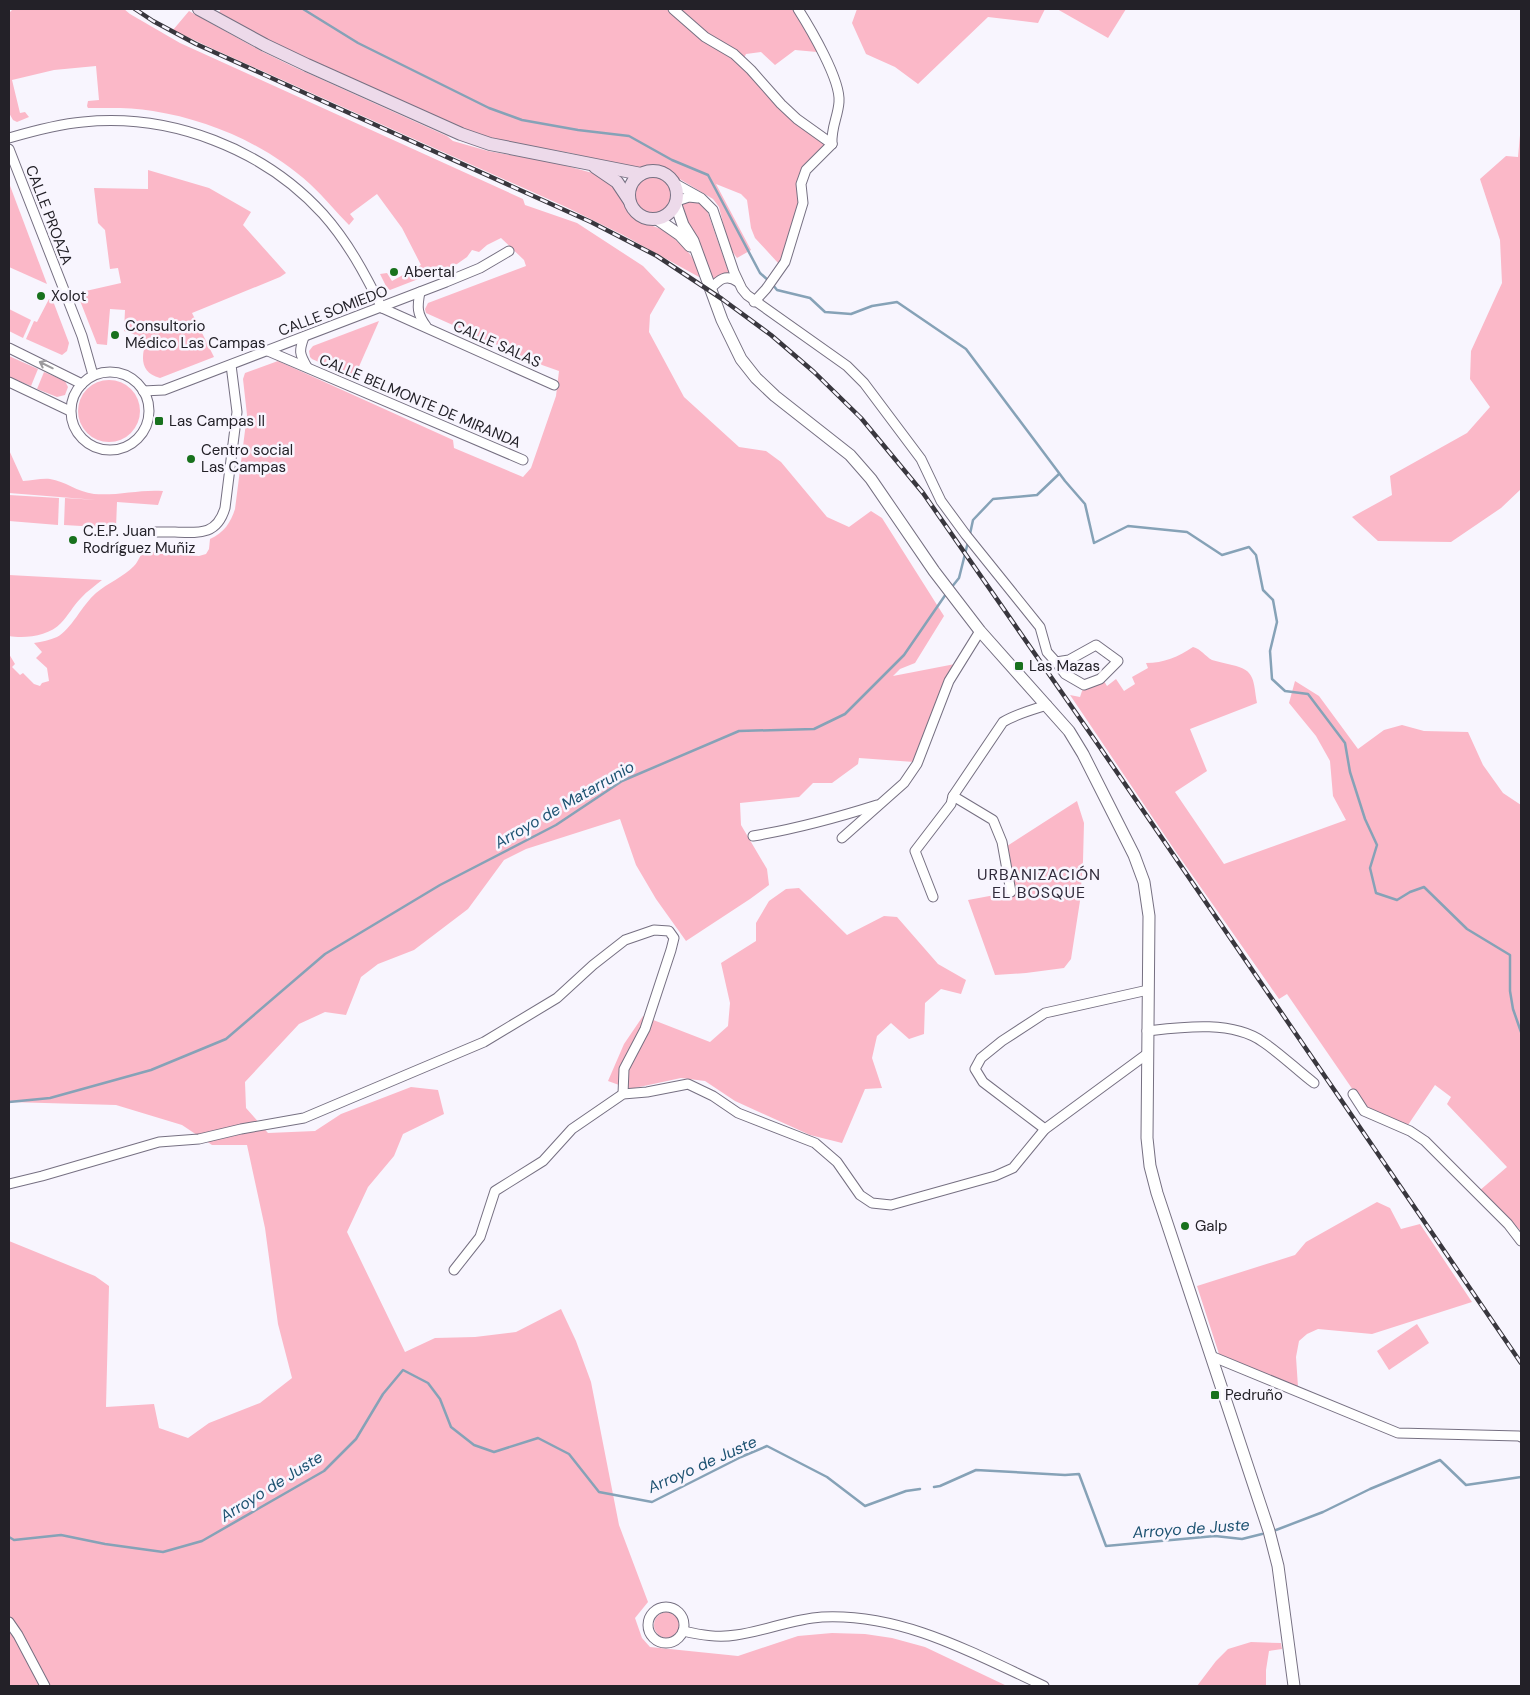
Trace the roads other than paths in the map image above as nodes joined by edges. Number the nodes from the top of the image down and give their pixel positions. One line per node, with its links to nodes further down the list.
1 (199, 9): 7 (main road)
2 (673, 9): 5 (street)
3 (798, 9): 5 (street)
4 (9, 138): 20 (street)
5 (832, 144): 19 (street)
6 (9, 149): 27 (street, CALLE PROAZA)
7 (584, 162): 8 (main road); 11 (main road)
8 (641, 174): 9 (main road); 11 (main road)
9 (674, 183): 10 (street); 12 (main road)
10 (701, 198): 12 (street); 16 (street)
11 (629, 200): 13 (main road)
12 (676, 203): 13 (main road); 15 (street)
13 (657, 218): 15 (street)
14 (508, 251): 18 (street, CALLE SOMIEDO)
15 (697, 256): 17 (street)
16 (738, 282): 17 (street); 19 (street)
17 (710, 289): 37 (street)
18 (420, 292): 20 (street, CALLE SOMIEDO); 21 (street)
19 (754, 302): 38 (street)
20 (382, 308): 21 (street, CALLE SALAS); 22 (street, CALLE SOMIEDO)
21 (428, 328): 30 (street, CALLE SALAS)
22 (304, 336): 24 (street, CALLE SOMIEDO); 26 (street, CALLE BELMONTE DE MIRANDA)
23 (9, 348): 29 (street, one-way to 23)
24 (268, 351): 25 (street, CALLE SOMIEDO); 26 (street, CALLE BELMONTE DE MIRANDA)
25 (231, 365): 31 (street, CALLE SOMIEDO); 36 (street)
26 (307, 367): 35 (street, CALLE BELMONTE DE MIRANDA)
27 (94, 375): 29 (street); 32 (street)
28 (9, 382): 34 (street)
29 (82, 384): 34 (street)
30 (554, 385)
31 (164, 390): 32 (street, CALLE SOMIEDO); 33 (street, CALLE SOMIEDO)
32 (143, 391): 33 (street)
33 (148, 402): 34 (street)
34 (70, 411)
35 (523, 460)
36 (140, 532)
37 (980, 632): 39 (street); 41 (street)
38 (1056, 662): 38 (street)
39 (1047, 705): 40 (street); 46 (street)
40 (953, 796): 44 (street); 45 (street)
41 (882, 803): 42 (street); 43 (street)
42 (753, 836)
43 (842, 838)
44 (1012, 892)
45 (933, 897)
46 (1148, 990): 47 (street); 52 (street)
47 (1147, 1031): 48 (street); 49 (street)
48 (1147, 1054): 52 (street); 56 (street)
49 (1314, 1083)
50 (623, 1094): 52 (street); 53 (street); 55 (street)
51 (1353, 1094): 54 (street)
52 (1045, 1129)
53 (9, 1184)
54 (1521, 1241)
55 (454, 1270)
56 (1211, 1356): 57 (street); 62 (street)
57 (1521, 1437)
58 (9, 1622): 60 (street)
59 (683, 1631): 59 (street); 61 (street)
60 (46, 1686)
61 (1044, 1686)
62 (1294, 1686)

